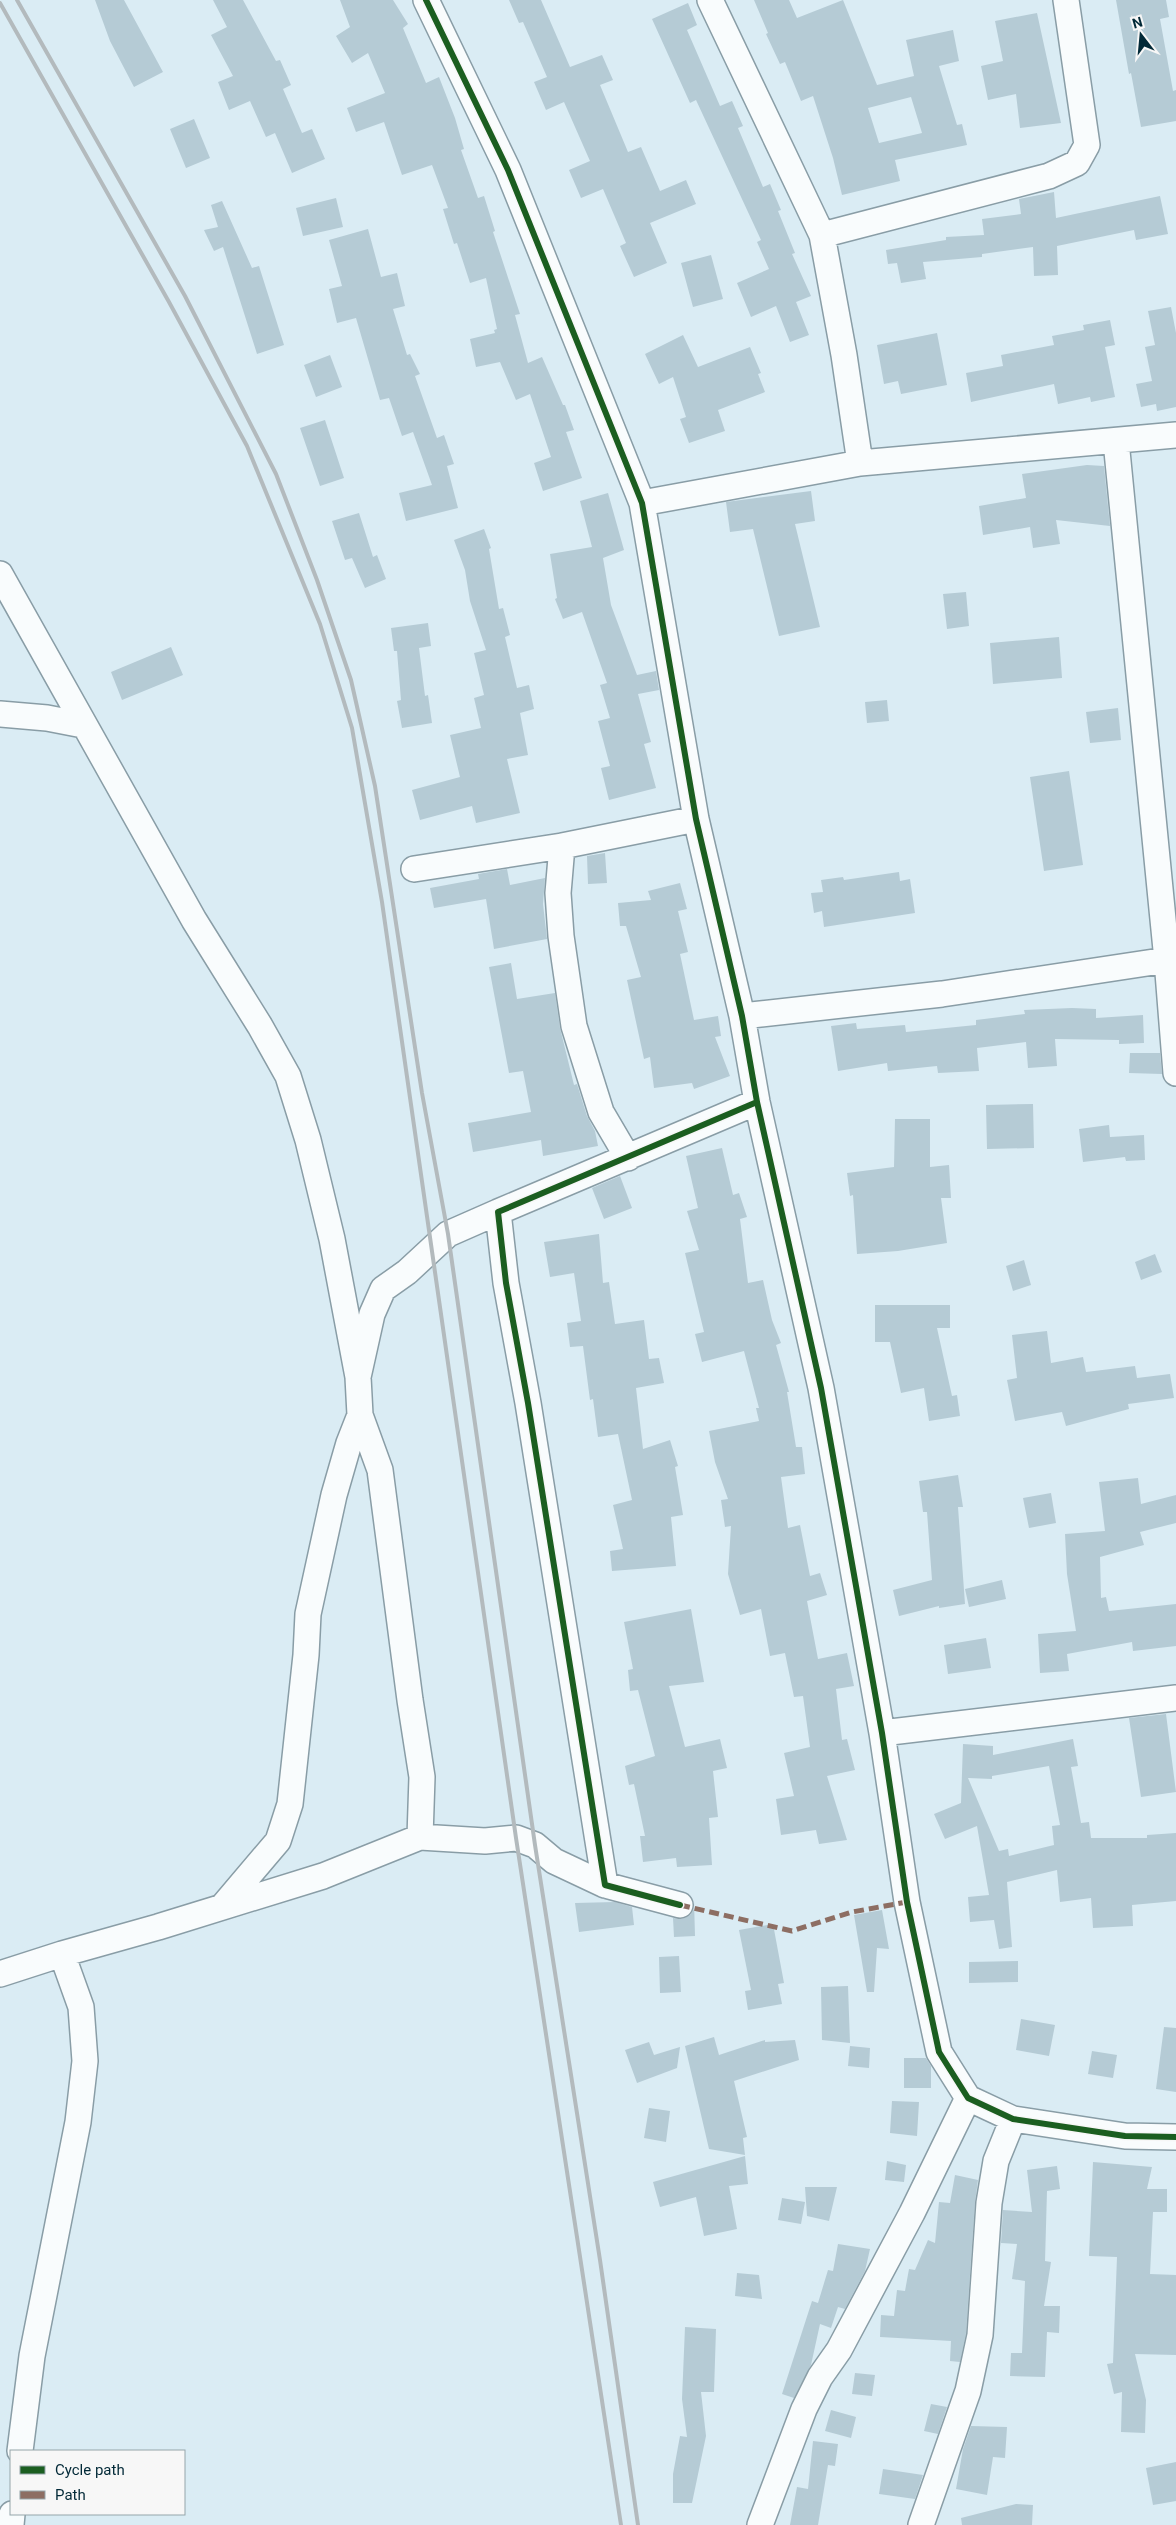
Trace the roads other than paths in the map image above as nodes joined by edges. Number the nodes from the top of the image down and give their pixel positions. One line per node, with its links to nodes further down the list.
1 (426, 0): 8 (street)
2 (710, 0): 4 (street)
3 (1066, 0): 4 (street)
4 (822, 235): 7 (street)
5 (1176, 436): 6 (street)
6 (1116, 441): 7 (street); 15 (street)
7 (860, 463): 8 (street)
8 (642, 503): 12 (street)
9 (0, 574): 11 (street)
10 (0, 714): 11 (street)
11 (84, 725): 21 (street)
12 (696, 819): 13 (street); 16 (street)
13 (562, 846): 14 (street); 19 (street)
14 (414, 869)
15 (1167, 960): 16 (street); 17 (street)
16 (742, 1016): 18 (street)
17 (1176, 1073)
18 (758, 1102): 19 (street); 24 (street)
19 (628, 1158): 20 (street)
20 (498, 1212): 21 (street); 26 (street)
21 (358, 1377): 22 (street)
22 (360, 1415): 25 (street); 28 (street)
23 (1176, 1698): 24 (street)
24 (882, 1733): 31 (street)
25 (420, 1837): 26 (street); 28 (street)
26 (605, 1885): 27 (street)
27 (680, 1904)
28 (222, 1907): 29 (street)
29 (62, 1954): 30 (street); 34 (street)
30 (0, 1974)
31 (968, 2098): 32 (street); 35 (street)
32 (1013, 2119): 33 (street); 36 (street)
33 (1176, 2137)
34 (20, 2450)
35 (760, 2525)
36 (921, 2525)

